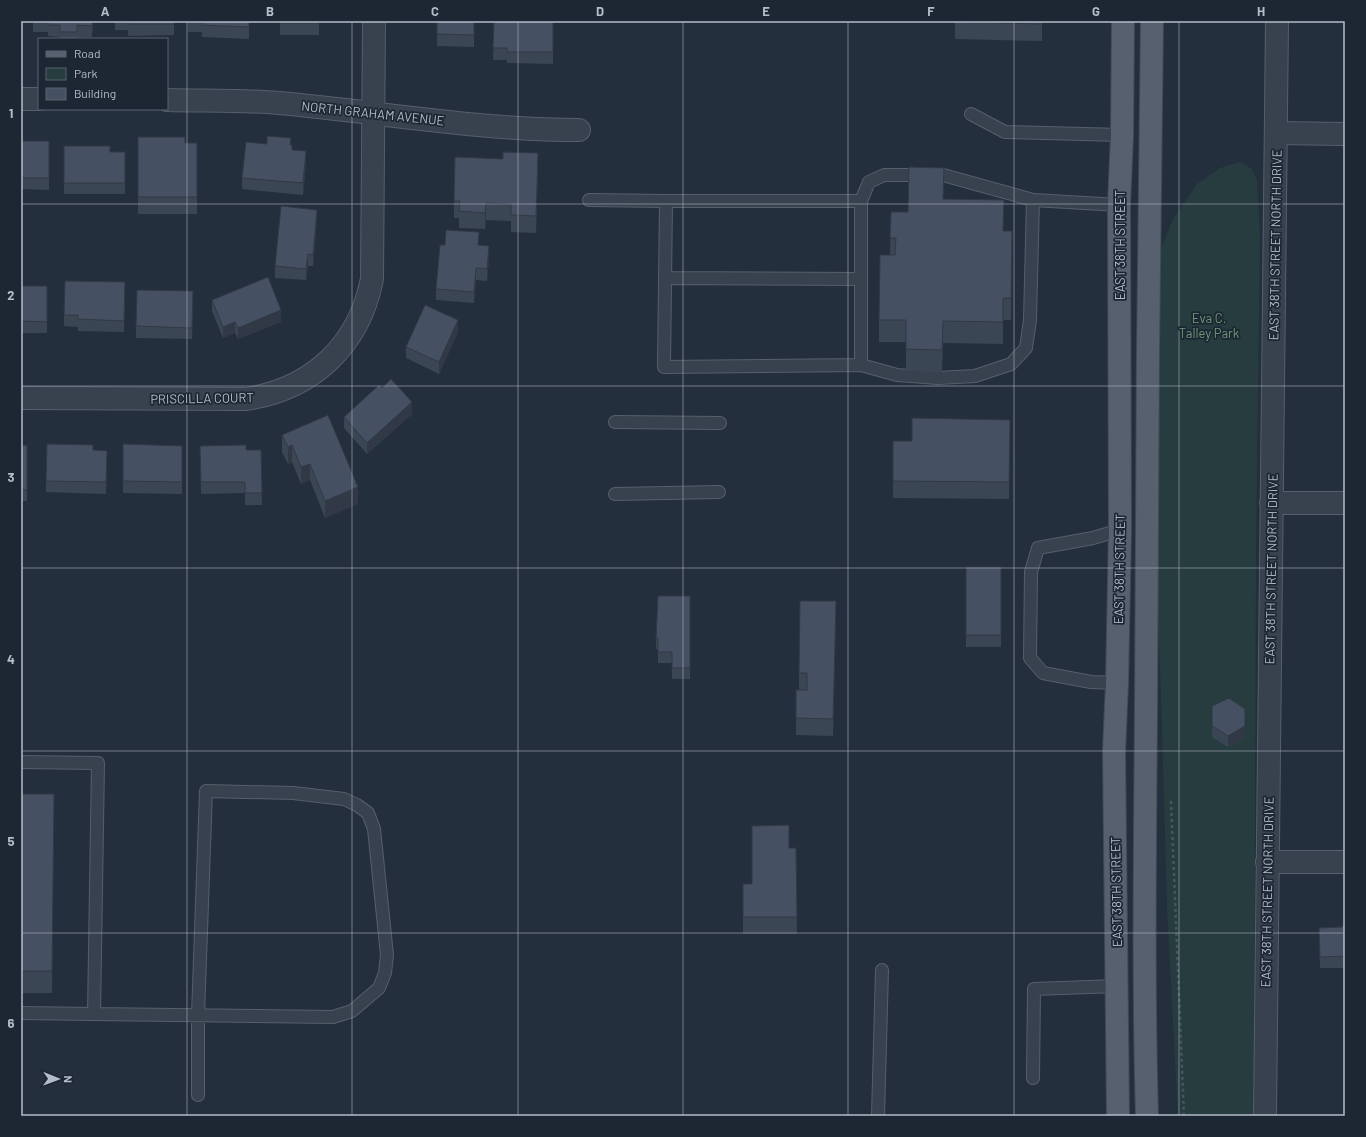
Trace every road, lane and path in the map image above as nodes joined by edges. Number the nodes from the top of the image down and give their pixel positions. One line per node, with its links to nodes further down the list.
1 (374, 21): 8 (street, PRISCILLA COURT)
2 (1123, 21): 13 (main road, EAST 38TH STREET)
3 (1152, 21): 43 (main road, EAST 38TH STREET)
4 (1277, 21): 11 (street, EAST 38TH STREET NORTH DRIVE)
5 (21, 98): 6 (street)
6 (38, 99)
7 (168, 100): 8 (street, NORTH GRAHAM AVENUE)
8 (373, 113): 10 (street, NORTH GRAHAM AVENUE); 22 (street, PRISCILLA COURT)
9 (971, 114): 13 (lane)
10 (579, 130)
11 (1276, 133): 12 (street); 27 (street, EAST 38TH STREET NORTH DRIVE)
12 (1345, 134)
13 (1122, 135): 18 (main road, EAST 38TH STREET)
14 (589, 200): 16 (lane)
15 (1033, 200): 17 (lane); 18 (lane); 21 (lane)
16 (666, 201): 17 (lane); 19 (lane)
17 (861, 201): 20 (lane)
18 (1119, 205): 29 (main road, EAST 38TH STREET)
19 (666, 278): 20 (lane); 21 (lane)
20 (861, 279): 21 (lane)
21 (861, 365)
22 (21, 398)
23 (615, 422): 24 (lane)
24 (720, 423)
25 (719, 492): 26 (lane)
26 (615, 494)
27 (1271, 503): 28 (street); 32 (street, EAST 38TH STREET NORTH DRIVE)
28 (1345, 503)
29 (1120, 530): 30 (main road, EAST 38TH STREET); 30 (lane)
30 (1117, 683): 35 (main road, EAST 38TH STREET)
31 (21, 762): 37 (lane)
32 (1267, 862): 33 (street); 44 (street, EAST 38TH STREET NORTH DRIVE)
33 (1345, 862)
34 (882, 970): 41 (lane)
35 (1117, 986): 39 (lane); 42 (main road, EAST 38TH STREET)
36 (21, 1013): 37 (lane)
37 (94, 1014): 38 (lane)
38 (198, 1015): 38 (lane); 40 (lane)
39 (1033, 1078)
40 (198, 1095)
41 (878, 1116)
42 (1118, 1116)
43 (1147, 1116)
44 (1265, 1116)

